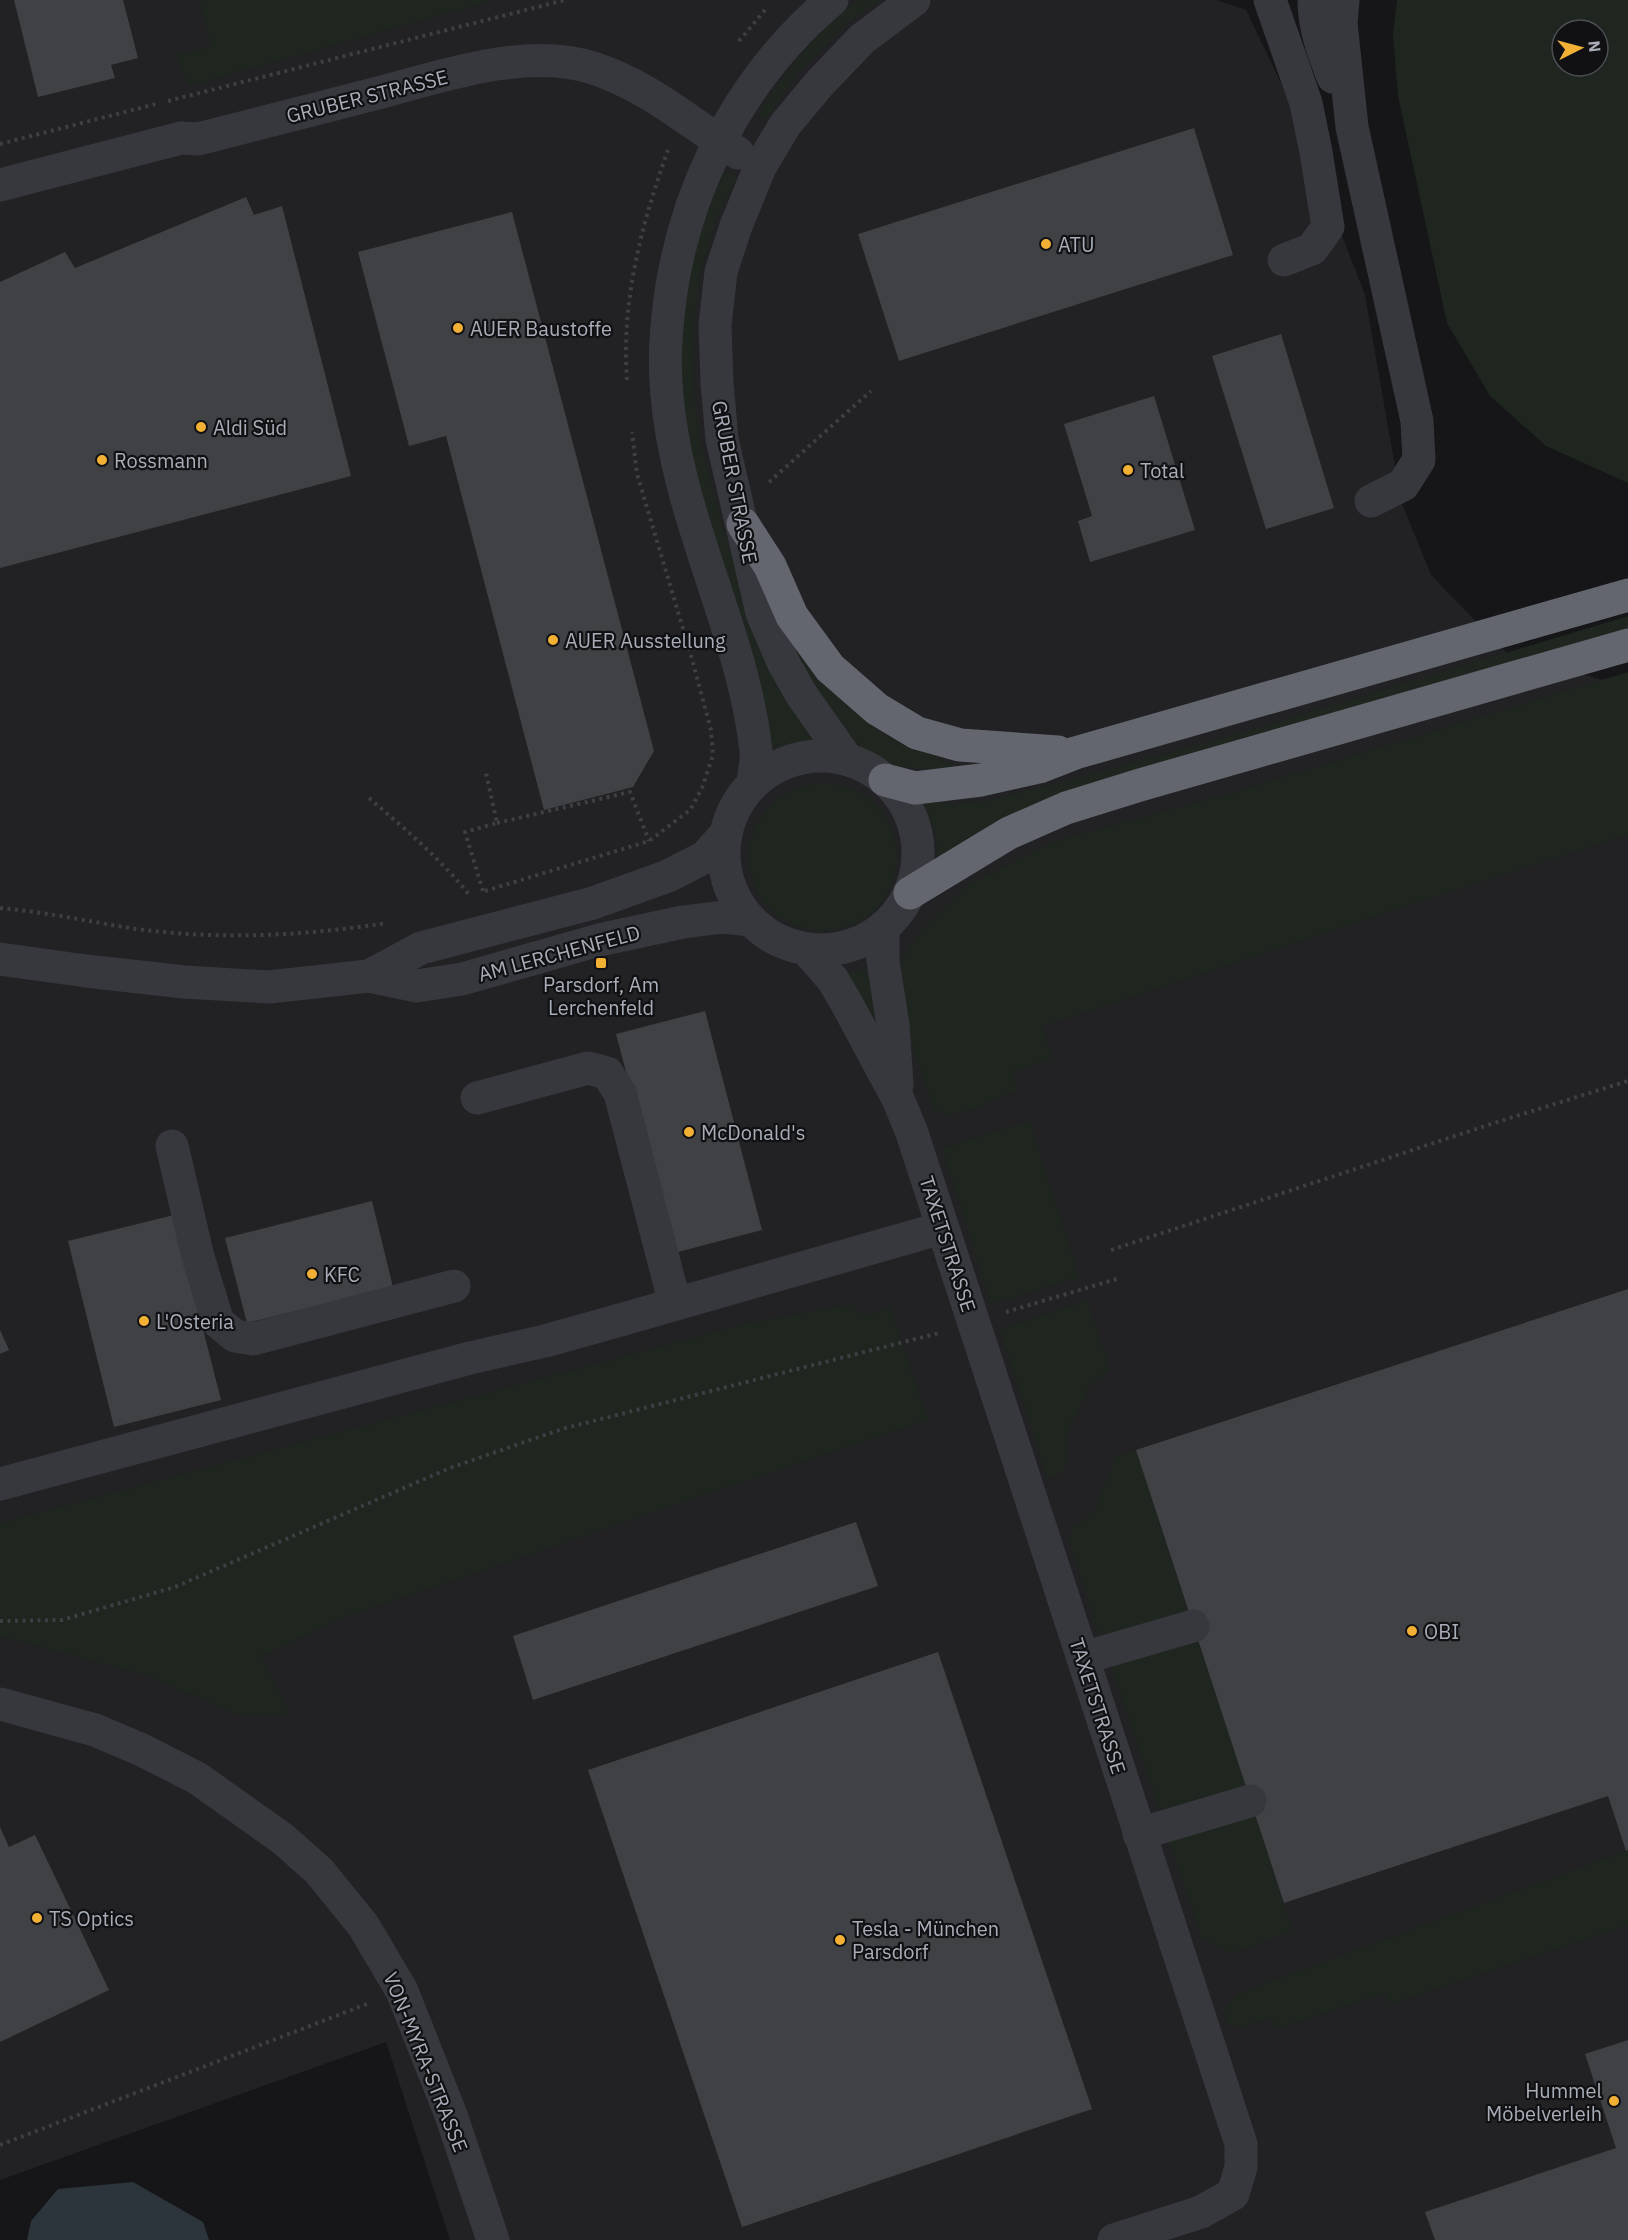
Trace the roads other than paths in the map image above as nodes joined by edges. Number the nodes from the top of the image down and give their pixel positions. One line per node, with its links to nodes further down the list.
1 (832, 0): 7 (street)
2 (914, 0): 8 (street, GRUBER STRASSE)
3 (1270, 0): 10 (street)
4 (1314, 0): 6 (street)
5 (1343, 0): 6 (street)
6 (1352, 127): 11 (street)
7 (720, 142): 8 (street, GRUBER STRASSE); 9 (street, GRUBER STRASSE); 18 (street)
8 (760, 167): 12 (street, GRUBER STRASSE)
9 (0, 185)
10 (1284, 260)
11 (1371, 501)
12 (743, 524): 15 (highway); 16 (street, GRUBER STRASSE)
13 (1628, 595): 15 (highway)
14 (1628, 645): 20 (highway)
15 (1075, 753): 17 (highway)
16 (846, 758): 17 (street, AM LERCHENFELD); 18 (street, AM LERCHENFELD)
17 (885, 780): 20 (street, AM LERCHENFELD)
18 (753, 783): 19 (street, AM LERCHENFELD)
19 (726, 834): 21 (street, AM LERCHENFELD); 25 (street, AM LERCHENFELD)
20 (910, 893): 22 (street, AM LERCHENFELD)
21 (750, 920): 23 (street, AM LERCHENFELD); 25 (street, AM LERCHENFELD)
22 (883, 928): 23 (street, AM LERCHENFELD); 27 (street, TAXETSTRASSE)
23 (806, 950): 27 (street, TAXETSTRASSE)
24 (0, 959): 25 (street, AM LERCHENFELD)
25 (369, 976)
26 (477, 1098): 31 (street)
27 (898, 1099): 29 (street, TAXETSTRASSE)
28 (172, 1146): 30 (street)
29 (942, 1228): 31 (street); 34 (street, TAXETSTRASSE)
30 (454, 1286)
31 (675, 1304): 32 (street)
32 (0, 1484)
33 (1193, 1626): 34 (street)
34 (1083, 1659): 37 (street, TAXETSTRASSE)
35 (0, 1704): 38 (street, VON-MYRA-STRASSE)
36 (1250, 1801): 37 (street)
37 (1139, 1834): 39 (street, TAXETSTRASSE)
38 (493, 2240)
39 (1114, 2240)

